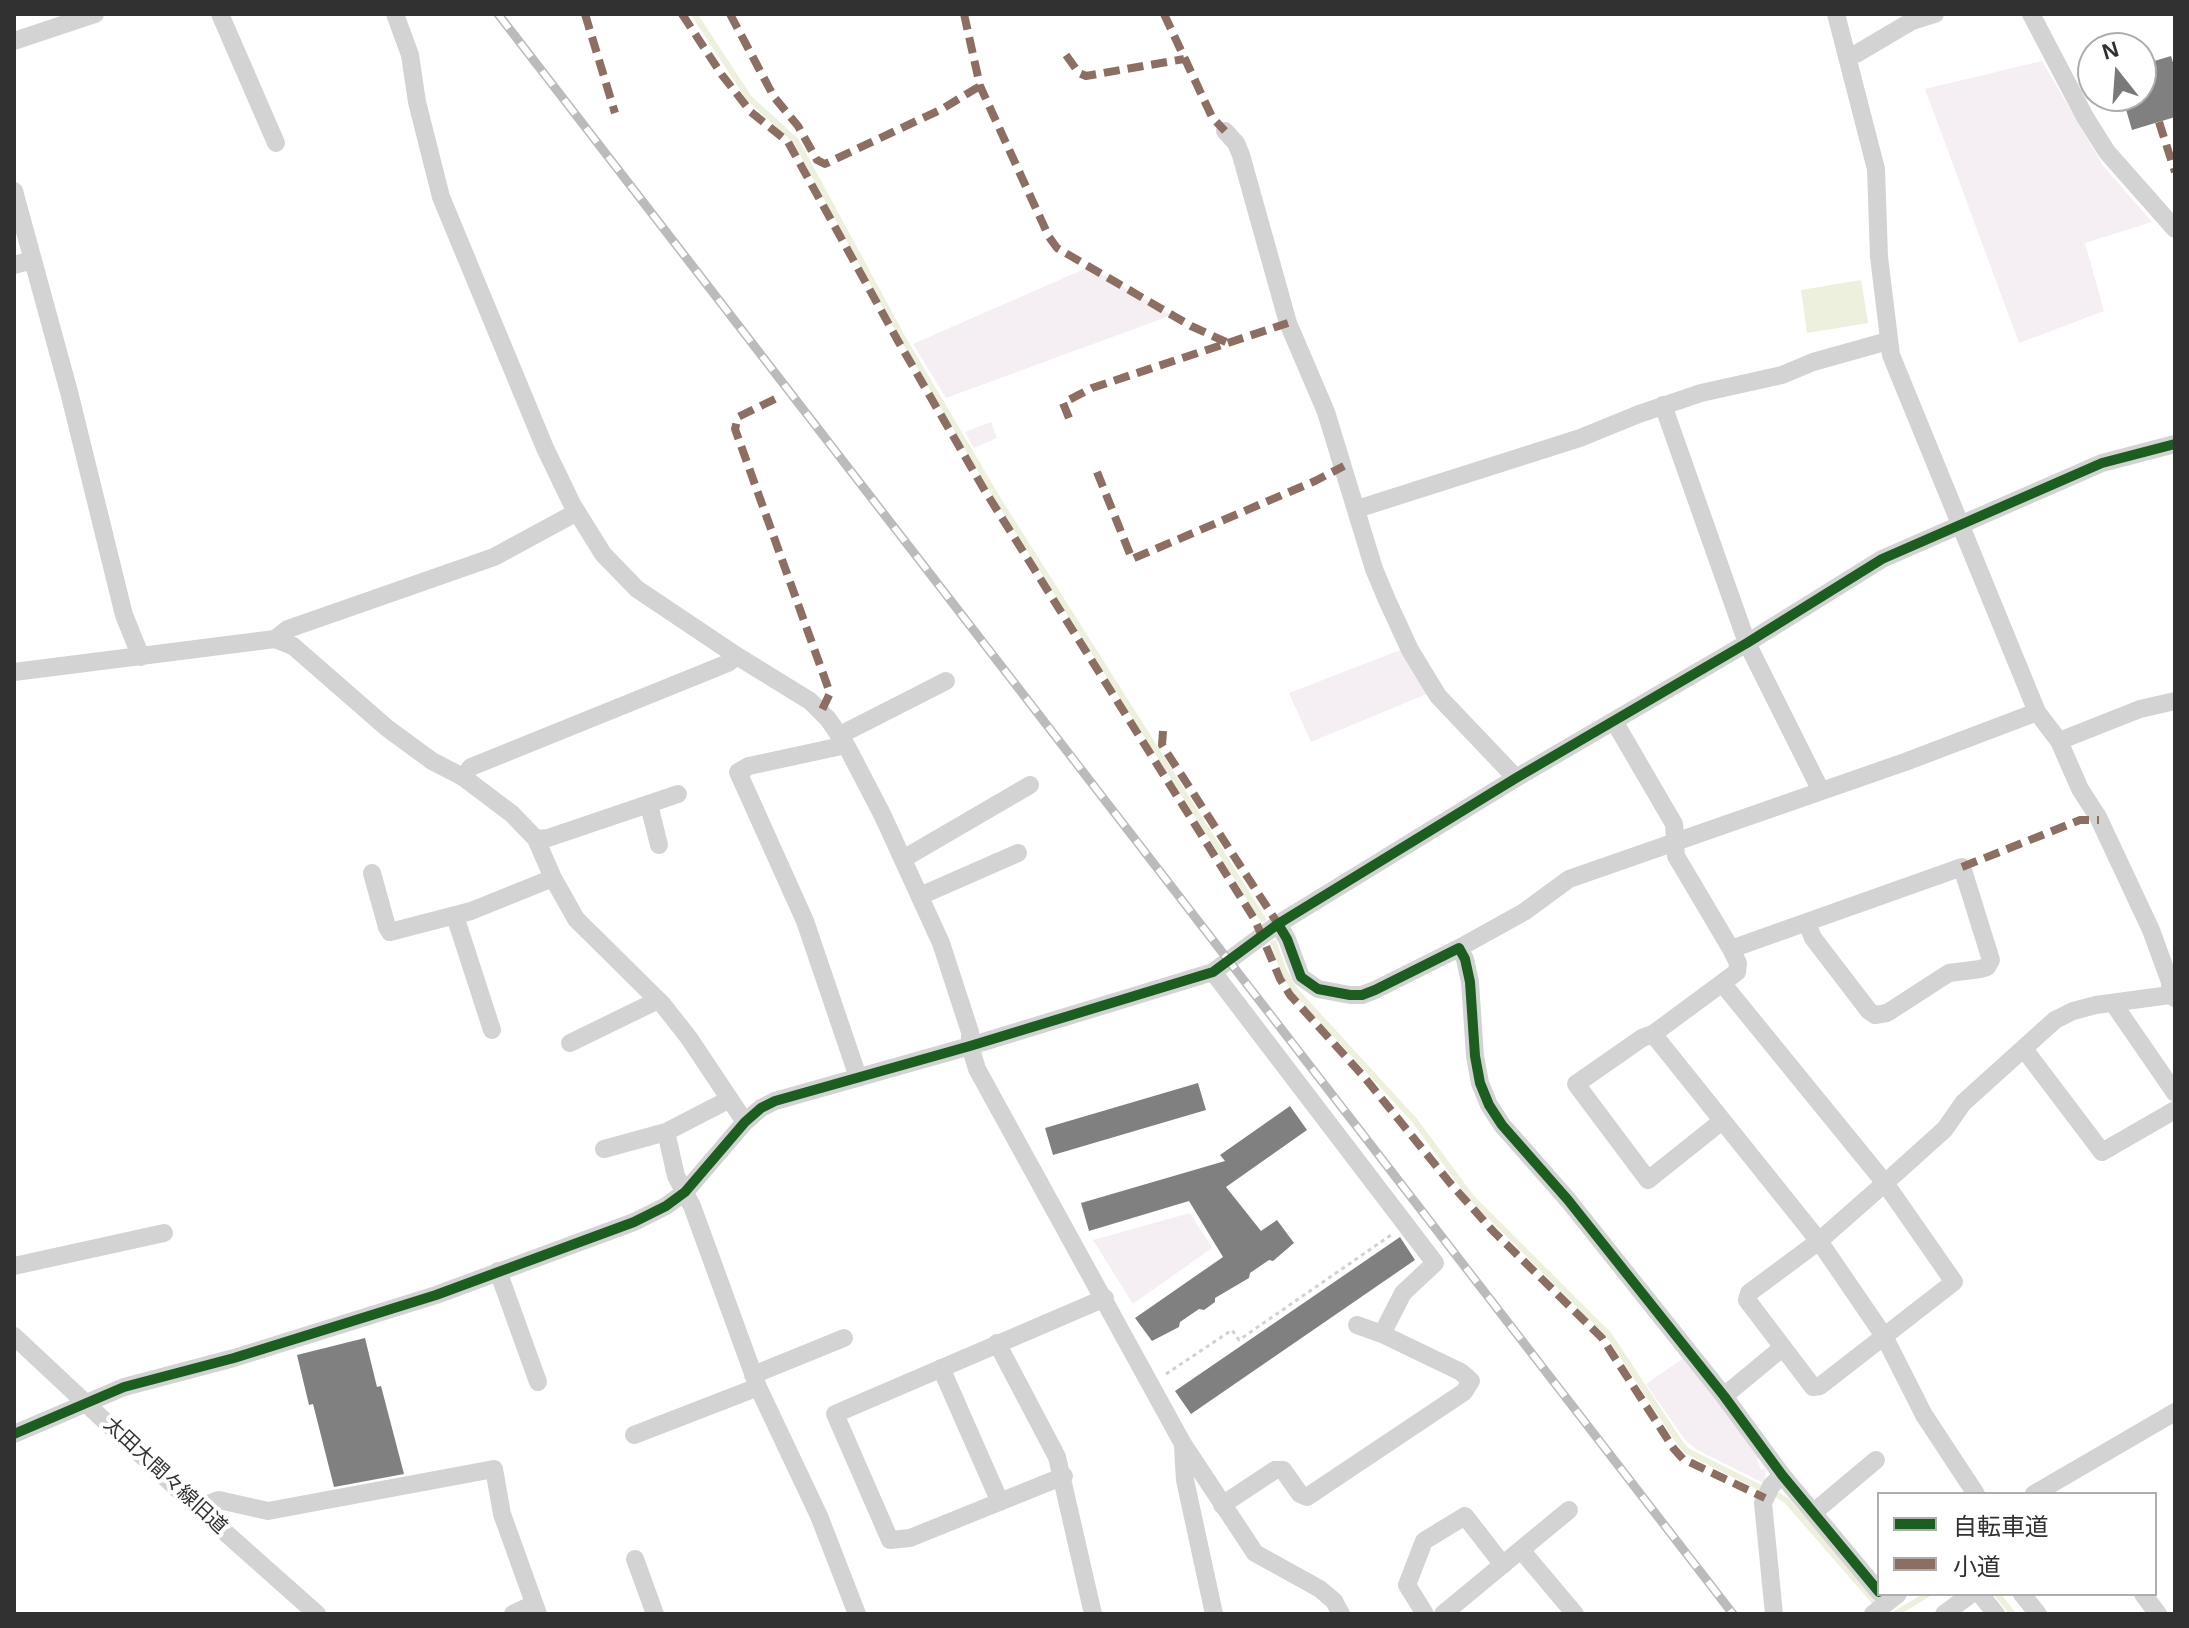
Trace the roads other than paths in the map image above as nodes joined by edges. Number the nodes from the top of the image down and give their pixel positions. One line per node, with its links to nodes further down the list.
1 (95, 14): 7 (street)
2 (220, 14): 10 (street)
3 (395, 14): 19 (street)
4 (1836, 14): 8 (street)
5 (1935, 14): 8 (street)
6 (2031, 14): 12 (street)
7 (14, 41)
8 (1847, 57): 15 (street)
9 (1225, 131): 18 (street)
10 (276, 143)
11 (14, 191): 13 (street)
12 (2175, 229)
13 (33, 260): 14 (street); 24 (street)
14 (14, 265)
15 (1888, 341): 16 (street); 20 (street)
16 (1663, 405): 18 (street); 22 (street)
17 (2175, 444): 20 (street)
18 (1357, 509): 33 (street)
19 (577, 512): 21 (street); 23 (street)
20 (1961, 524): 22 (street); 28 (street)
21 (275, 639): 24 (street); 32 (street)
22 (1747, 643): 29 (street); 35 (street)
23 (737, 656): 30 (street); 32 (street)
24 (141, 657): 25 (street)
25 (14, 672)
26 (946, 681): 30 (street)
27 (2175, 701): 31 (street)
28 (2037, 712): 31 (street); 35 (street)
29 (1614, 721): 33 (street); 39 (street)
30 (843, 740): 42 (street); 61 (street)
31 (2059, 741): 53 (street)
32 (463, 777): 38 (street)
33 (1516, 778): 48 (street)
34 (1030, 785): 42 (street)
35 (1821, 791): 39 (street)
36 (678, 794): 37 (street)
37 (649, 805): 38 (street); 40 (street)
38 (536, 839): 44 (street)
39 (1677, 842): 49 (street); 50 (street)
40 (659, 845)
41 (1018, 853): 45 (street)
42 (903, 859): 45 (street)
43 (372, 873): 46 (street)
44 (553, 878): 46 (street); 54 (street)
45 (920, 896): 59 (street)
46 (455, 916): 56 (street)
47 (1807, 923): 47 (street); 50 (street)
48 (1278, 924): 49 (street); 51 (street)
49 (1459, 948): 86 (street)
50 (1731, 949): 52 (street)
51 (1213, 972): 59 (street); 77 (street)
52 (1722, 983): 57 (street); 69 (street)
53 (2172, 997): 55 (street)
54 (656, 999): 58 (street); 63 (street)
55 (2113, 1003): 60 (street); 62 (street)
56 (492, 1030)
57 (1653, 1034): 65 (street); 65 (street)
58 (570, 1043)
59 (970, 1046): 61 (street); 75 (street)
60 (2024, 1049): 64 (street); 69 (street)
61 (858, 1077): 66 (street)
62 (2175, 1093)
63 (730, 1099): 66 (street); 67 (street)
64 (2175, 1110)
65 (1722, 1121): 72 (street)
66 (745, 1122): 70 (street)
67 (666, 1132): 68 (street); 70 (street)
68 (604, 1149)
69 (1885, 1183): 72 (street); 79 (street)
70 (685, 1192): 74 (street); 84 (street)
71 (164, 1233): 73 (street)
72 (1819, 1241): 79 (street); 82 (street)
73 (14, 1266)
74 (498, 1271): 85 (street); 87 (street)
75 (1105, 1298): 81 (street); 91 (street)
76 (1357, 1325): 77 (street)
77 (1382, 1334): 98 (street)
78 (14, 1336): 87 (street, 太田大間々線旧道)
79 (1884, 1336): 82 (street); 96 (street)
80 (844, 1338): 84 (street)
81 (997, 1343): 83 (street); 94 (street)
82 (1782, 1348): 86 (street)
83 (941, 1368): 97 (street); 97 (street)
84 (756, 1381): 90 (street); 114 (street)
85 (538, 1382)
86 (1724, 1396): 93 (street)
87 (85, 1401): 89 (street); 100 (street, 太田大間々線旧道)
88 (2175, 1412): 95 (street)
89 (14, 1434)
90 (634, 1435)
91 (1183, 1444): 98 (street); 116 (street)
92 (1876, 1460): 101 (street)
93 (1782, 1475): 101 (street); 121 (street)
94 (1064, 1476): 97 (street); 115 (street)
95 (2061, 1487)
96 (1975, 1492)
97 (1000, 1502)
98 (1222, 1505): 117 (street)
99 (1569, 1510): 102 (street)
100 (201, 1511): 110 (street); 111 (street, 太田大間々線旧道)
101 (1814, 1512): 105 (street)
102 (1521, 1550): 104 (street); 120 (street)
103 (635, 1559): 113 (street)
104 (1503, 1565): 118 (street); 119 (street)
105 (1877, 1590)
106 (1968, 1596): 122 (street)
107 (1982, 1596): 123 (street)
108 (2024, 1596): 124 (street)
109 (2144, 1596): 125 (street)
110 (536, 1609): 112 (street)
111 (317, 1614)
112 (513, 1614)
113 (655, 1614)
114 (856, 1614)
115 (1093, 1614)
116 (1214, 1614)
117 (1341, 1614)
118 (1425, 1614)
119 (1443, 1614)
120 (1575, 1614)
121 (1774, 1614)
122 (1944, 1614)
123 (1996, 1614)
124 (2038, 1614)
125 (2158, 1614)

